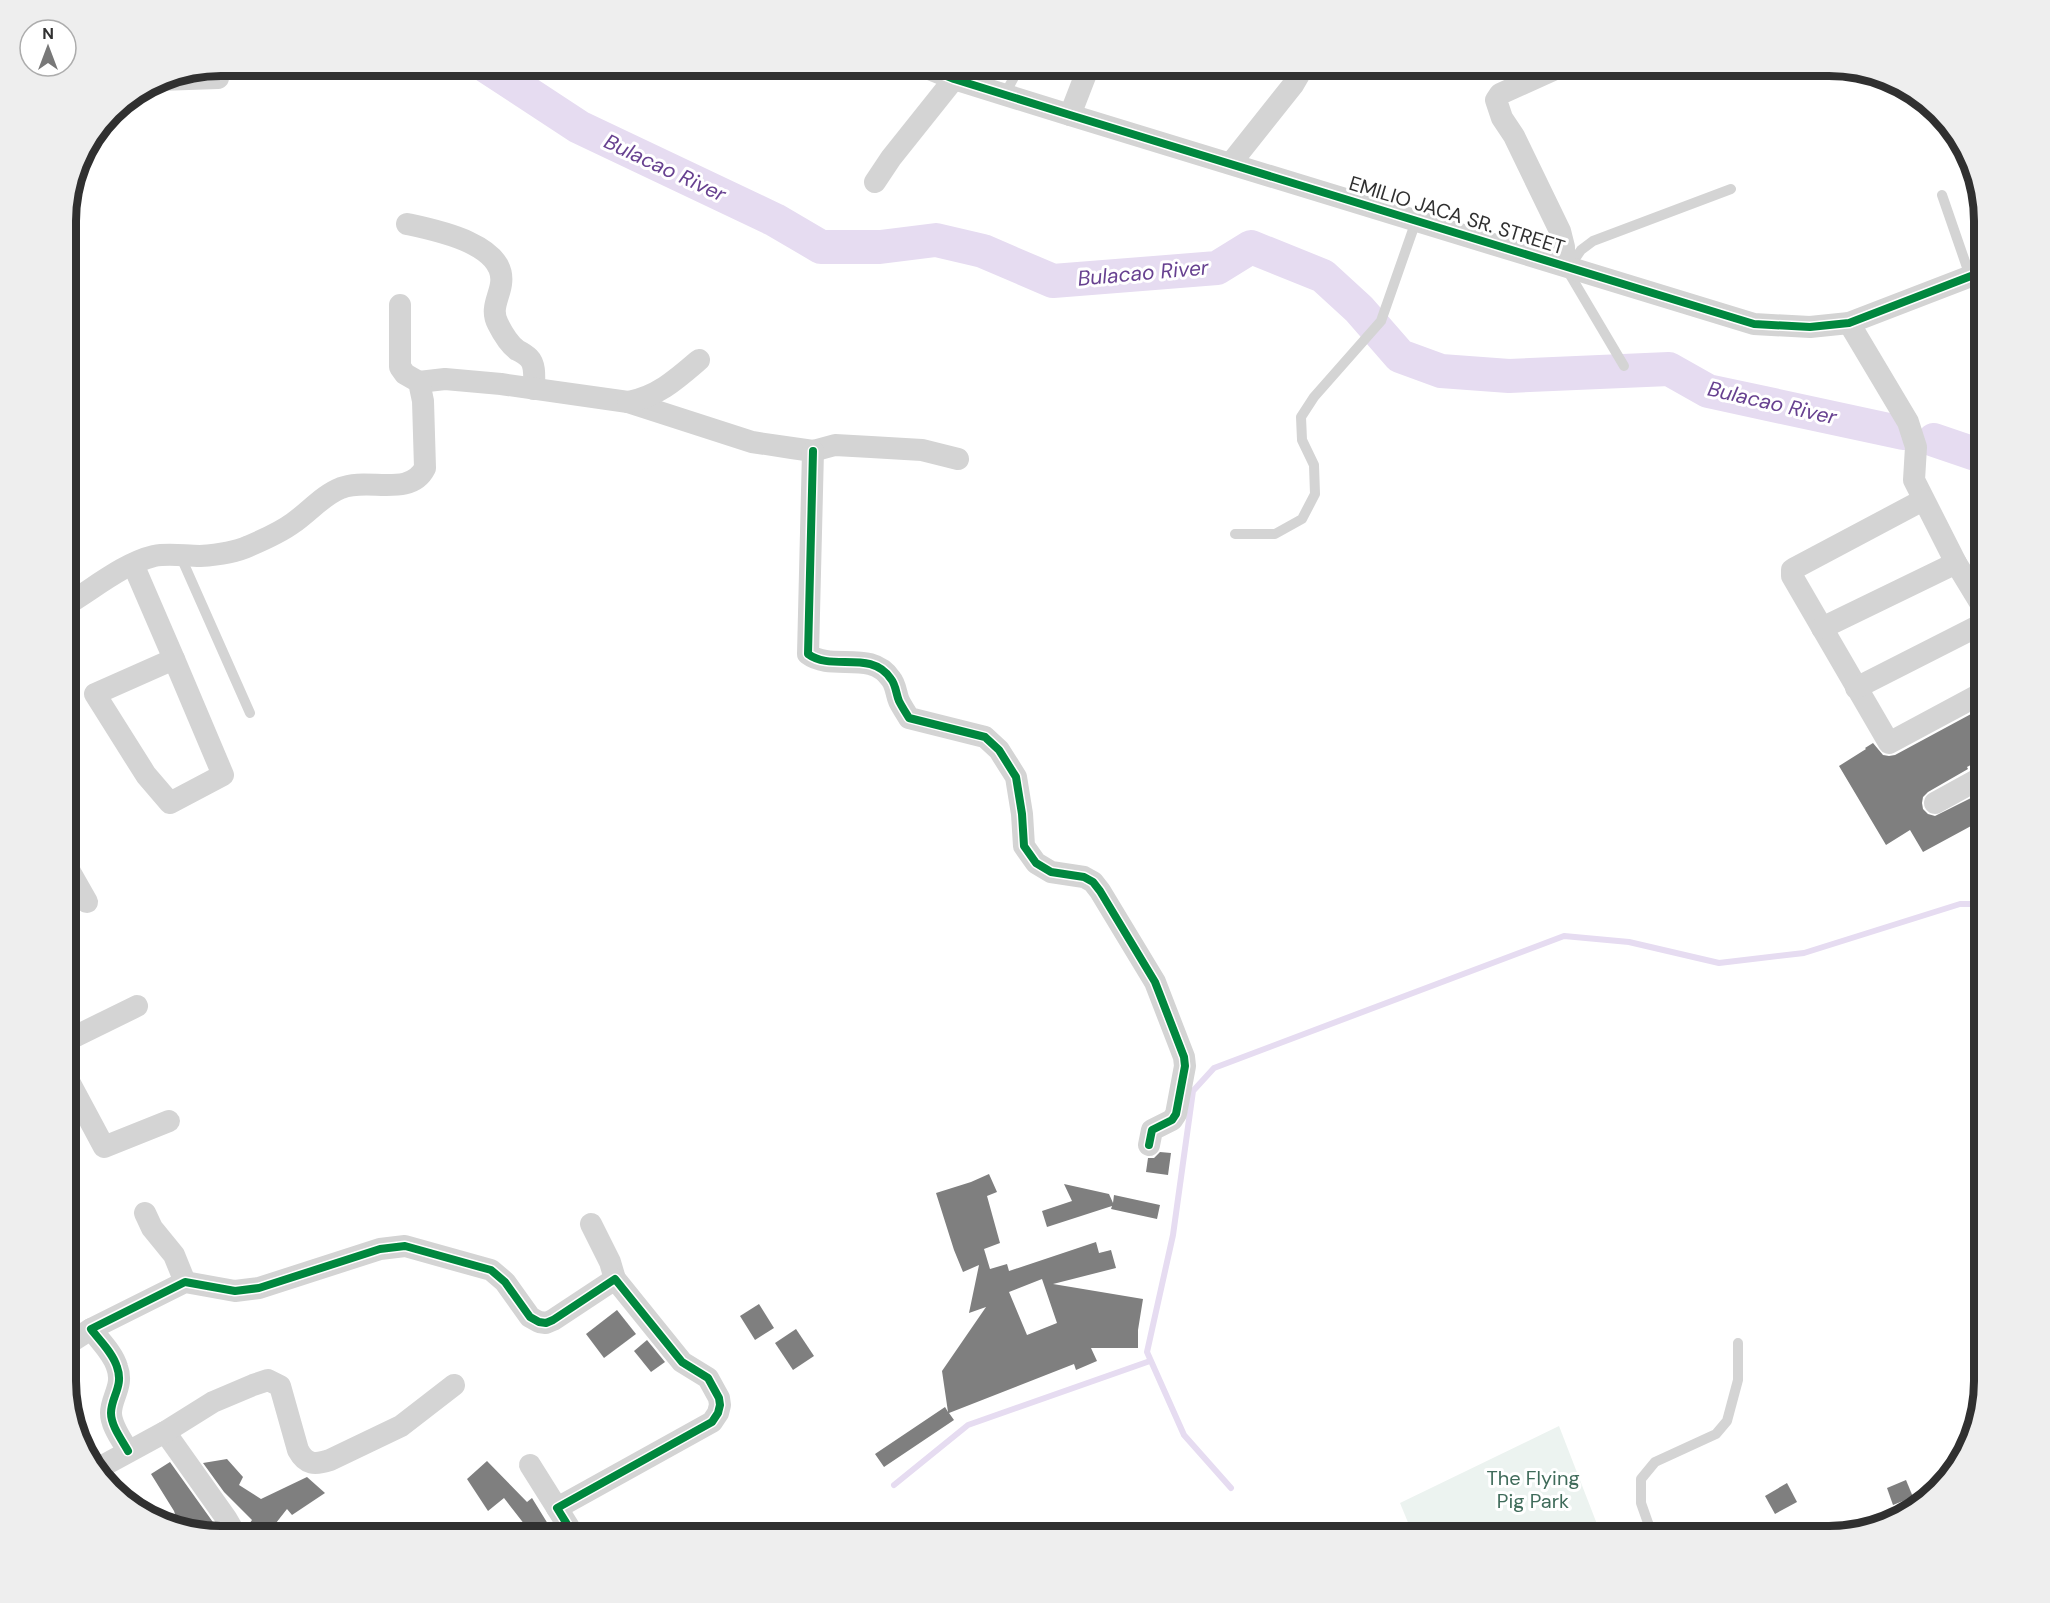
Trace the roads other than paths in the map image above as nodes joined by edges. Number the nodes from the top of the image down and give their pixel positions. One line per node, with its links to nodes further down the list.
1 (1085, 76): 10 (street)
2 (1298, 76): 11 (street)
3 (1539, 76): 17 (street)
4 (950, 77): 7 (street, EMILIO JACA SR. STREET)
5 (1014, 77): 9 (lane)
6 (218, 78): 8 (street)
7 (954, 78): 9 (street, EMILIO JACA SR. STREET); 12 (street)
8 (195, 79)
9 (1005, 94): 10 (street, EMILIO JACA SR. STREET)
10 (1070, 115): 11 (street, EMILIO JACA SR. STREET)
11 (1231, 163): 15 (street, EMILIO JACA SR. STREET)
12 (875, 182)
13 (1731, 189): 17 (lane)
14 (1942, 195): 18 (lane)
15 (1416, 221): 17 (street, EMILIO JACA SR. STREET); 30 (lane)
16 (407, 224): 25 (street)
17 (1567, 266): 21 (street, EMILIO JACA SR. STREET); 23 (lane)
18 (1974, 267)
19 (1974, 275): 21 (street, EMILIO JACA SR. STREET)
20 (400, 305): 24 (street)
21 (1849, 323): 29 (street)
22 (699, 360): 26 (street)
23 (1624, 366)
24 (419, 382): 25 (street); 31 (street)
25 (534, 389): 26 (street)
26 (628, 402): 27 (street)
27 (813, 451): 28 (street); 50 (street)
28 (958, 459)
29 (1923, 500): 32 (street); 36 (street)
30 (1235, 534)
31 (179, 555): 33 (street); 41 (lane)
32 (1956, 563): 34 (street); 36 (street)
33 (133, 564): 35 (street); 38 (street)
34 (1974, 593)
35 (77, 598)
36 (1822, 628): 39 (street)
37 (1974, 628): 39 (street)
38 (174, 659): 38 (street)
39 (1856, 688): 40 (street)
40 (1974, 697)
41 (250, 713)
42 (1974, 782): 43 (street)
43 (1935, 803)
44 (77, 884): 45 (street)
45 (87, 902)
46 (136, 1006): 47 (street)
47 (77, 1036)
48 (77, 1097): 49 (street)
49 (169, 1121)
50 (1149, 1145)
51 (146, 1213): 54 (street)
52 (591, 1224): 53 (street)
53 (615, 1279): 54 (street); 63 (street)
54 (185, 1282): 55 (street)
55 (91, 1329): 56 (street); 60 (street)
56 (77, 1338)
57 (1738, 1343): 66 (lane)
58 (454, 1384): 59 (street)
59 (165, 1432): 60 (street); 64 (street)
60 (128, 1451): 61 (street)
61 (103, 1465)
62 (530, 1465): 63 (street)
63 (557, 1508): 65 (street)
64 (231, 1526)
65 (568, 1526)
66 (1649, 1526)

